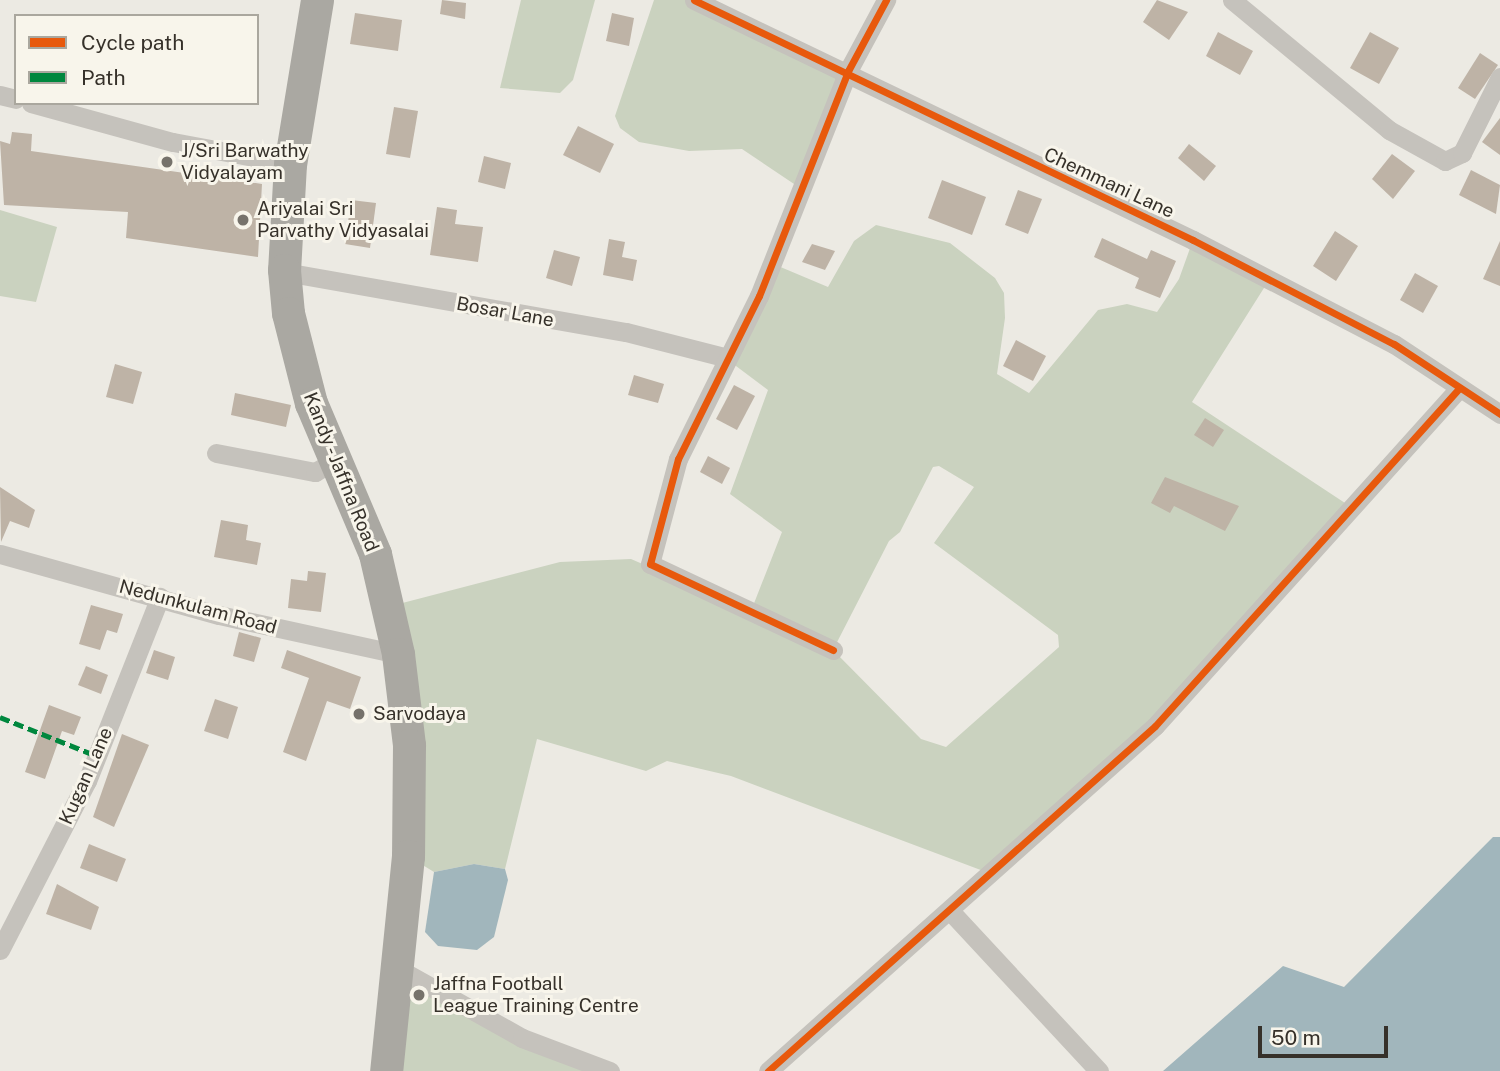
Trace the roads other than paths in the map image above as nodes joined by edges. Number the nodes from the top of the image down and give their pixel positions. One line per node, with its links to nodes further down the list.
1 (317, 0): 8 (highway, Kandy - Jaffna Road)
2 (694, 0): 5 (street, Chemmani Lane)
3 (886, 0): 5 (street)
4 (1231, 0): 6 (street)
5 (848, 71): 10 (street); 11 (street, Chemmani Lane)
6 (1500, 77)
7 (38, 105): 8 (street)
8 (290, 164): 9 (highway, Kandy - Jaffna Road)
9 (285, 272): 10 (street, Bosar Lane); 14 (highway, Kandy - Jaffna Road)
10 (724, 357): 17 (street)
11 (1459, 388): 12 (street, Chemmani Lane); 19 (street)
12 (1500, 414)
13 (216, 453): 14 (street)
14 (334, 461): 18 (highway, Kandy - Jaffna Road)
15 (0, 554): 16 (street, Nedunkulam Road)
16 (160, 597): 18 (street, Nedunkulam Road); 20 (street, Kugan Lane)
17 (833, 650)
18 (398, 654): 21 (highway, Kandy - Jaffna Road)
19 (952, 913): 24 (street); 25 (street)
20 (0, 950)
21 (397, 968): 22 (highway, Kandy - Jaffna Road); 23 (street)
22 (386, 1071)
23 (610, 1071)
24 (768, 1071)
25 (1099, 1071)

